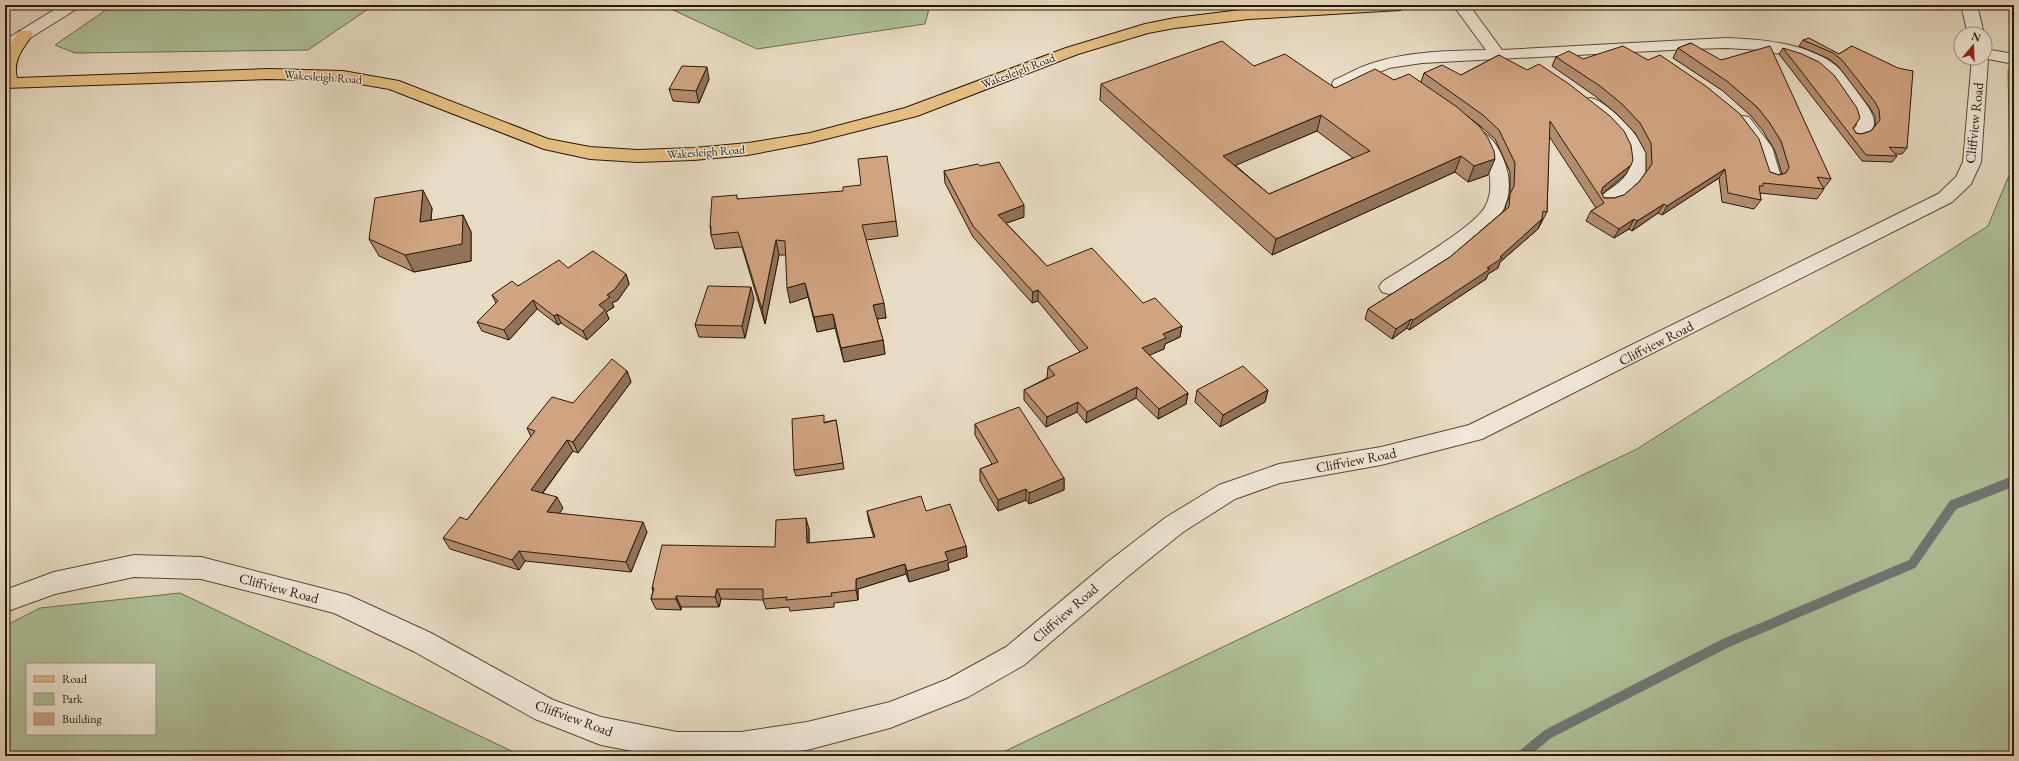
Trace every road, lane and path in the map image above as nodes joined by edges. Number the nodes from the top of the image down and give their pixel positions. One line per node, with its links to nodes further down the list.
1 (73, 5): 6 (street)
2 (1400, 5): 16 (main road, Wakesleigh Road)
3 (1460, 5): 10 (street)
4 (1969, 5): 5 (street)
5 (1974, 26)
6 (25, 34): 8 (street); 16 (main road)
7 (1642, 46): 9 (street); 13 (street); 21 (street)
8 (5, 47)
9 (1519, 54): 10 (street); 15 (street)
10 (1497, 55): 17 (street)
11 (1993, 55): 12 (street)
12 (2014, 59)
13 (1667, 63)
14 (1979, 66): 25 (street, Cliffview Road)
15 (1544, 71)
16 (8, 83)
17 (1340, 84)
18 (1575, 92): 23 (street)
19 (1734, 112): 22 (street)
20 (1466, 126): 24 (street)
21 (1859, 134)
22 (1772, 177)
23 (1606, 202)
24 (1389, 287)
25 (5, 601)

